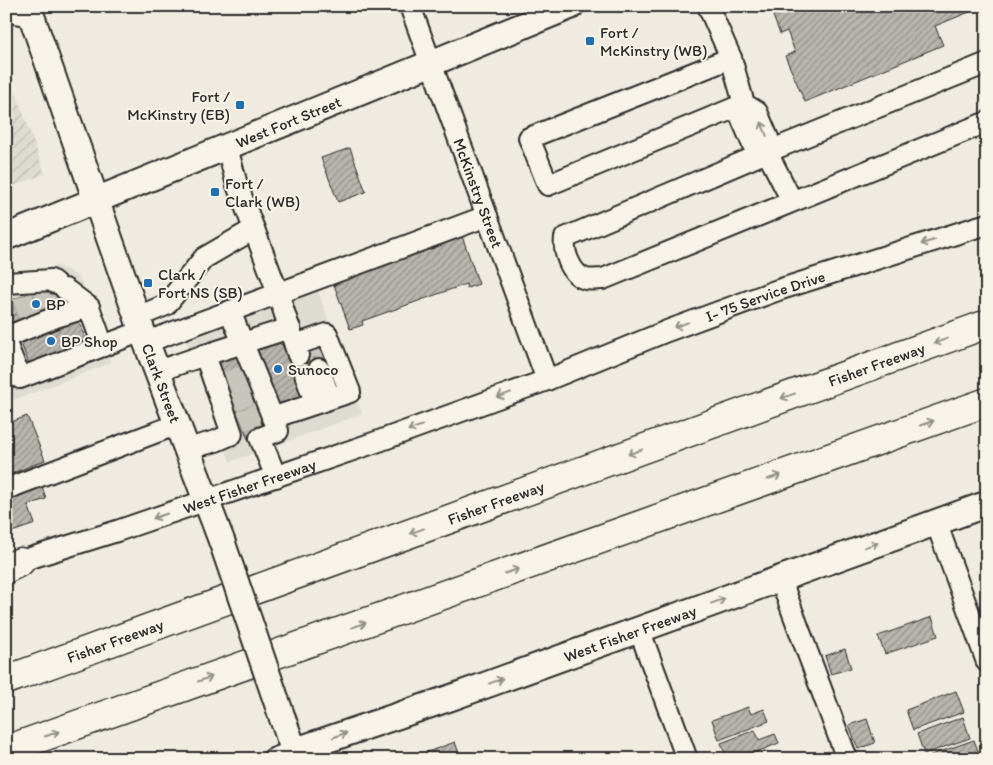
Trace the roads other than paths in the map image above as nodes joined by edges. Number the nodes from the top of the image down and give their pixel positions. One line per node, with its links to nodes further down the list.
1 (410, 6): 8 (street, McKinstry Street)
2 (571, 6): 8 (main road, West Fort Street)
3 (708, 6): 6 (street)
4 (29, 11): 5 (street); 13 (main road, Clark Street)
5 (6, 12)
6 (731, 58): 9 (street); 9 (street)
7 (987, 63): 12 (street)
8 (431, 64): 11 (main road, West Fort Street); 15 (street, McKinstry Street)
9 (744, 104): 12 (street)
10 (987, 122): 14 (street)
11 (227, 147): 13 (main road, West Fort Street); 17 (street)
12 (767, 152): 14 (street); 14 (street)
13 (95, 200): 18 (main road, West Fort Street); 24 (main road, Clark Street)
14 (792, 201)
15 (487, 216): 20 (street); 33 (street, McKinstry Street)
16 (987, 224): 33 (street, I- 75 Service Drive, one-way to 33)
17 (254, 229): 20 (street); 24 (street)
18 (6, 237)
19 (11, 285): 21 (street)
20 (278, 293): 22 (street); 28 (street)
21 (89, 307): 25 (street); 29 (street)
22 (230, 311): 24 (street); 27 (street)
23 (987, 324): 51 (highway, Fisher Freeway, one-way to 51)
24 (142, 330): 29 (street); 31 (main road, Clark Street)
25 (6, 337)
26 (6, 343): 34 (street)
27 (242, 343): 28 (street); 30 (street); 37 (street)
28 (301, 344): 35 (street)
29 (103, 346): 34 (street)
30 (205, 356): 31 (street); 39 (street)
31 (158, 371): 38 (main road, Clark Street)
32 (312, 371): 35 (street)
33 (548, 380): 42 (street, West Fisher Freeway, one-way to 42)
34 (13, 381)
35 (323, 401): 37 (street)
36 (987, 402): 52 (highway, one-way to 36)
37 (267, 414): 40 (street)
38 (178, 424): 41 (main road, Clark Street); 43 (street)
39 (234, 427): 40 (street); 41 (street)
40 (260, 438): 42 (street)
41 (187, 449): 44 (main road, Clark Street)
42 (276, 477): 44 (street, West Fisher Freeway)
43 (6, 489)
44 (206, 501): 47 (street, West Fisher Freeway, one-way to 47); 53 (main road, Clark Street, bridge)
45 (987, 504): 46 (main road, West Fisher Freeway)
46 (936, 522): 48 (main road, West Fisher Freeway, one-way to 46); 50 (street)
47 (11, 565)
48 (780, 578): 49 (main road, West Fisher Freeway, one-way to 48); 55 (street)
49 (639, 629): 53 (main road, West Fisher Freeway, one-way to 49); 54 (street)
50 (987, 662)
51 (6, 680)
52 (6, 750)
53 (288, 756)
54 (680, 757)
55 (847, 759)

